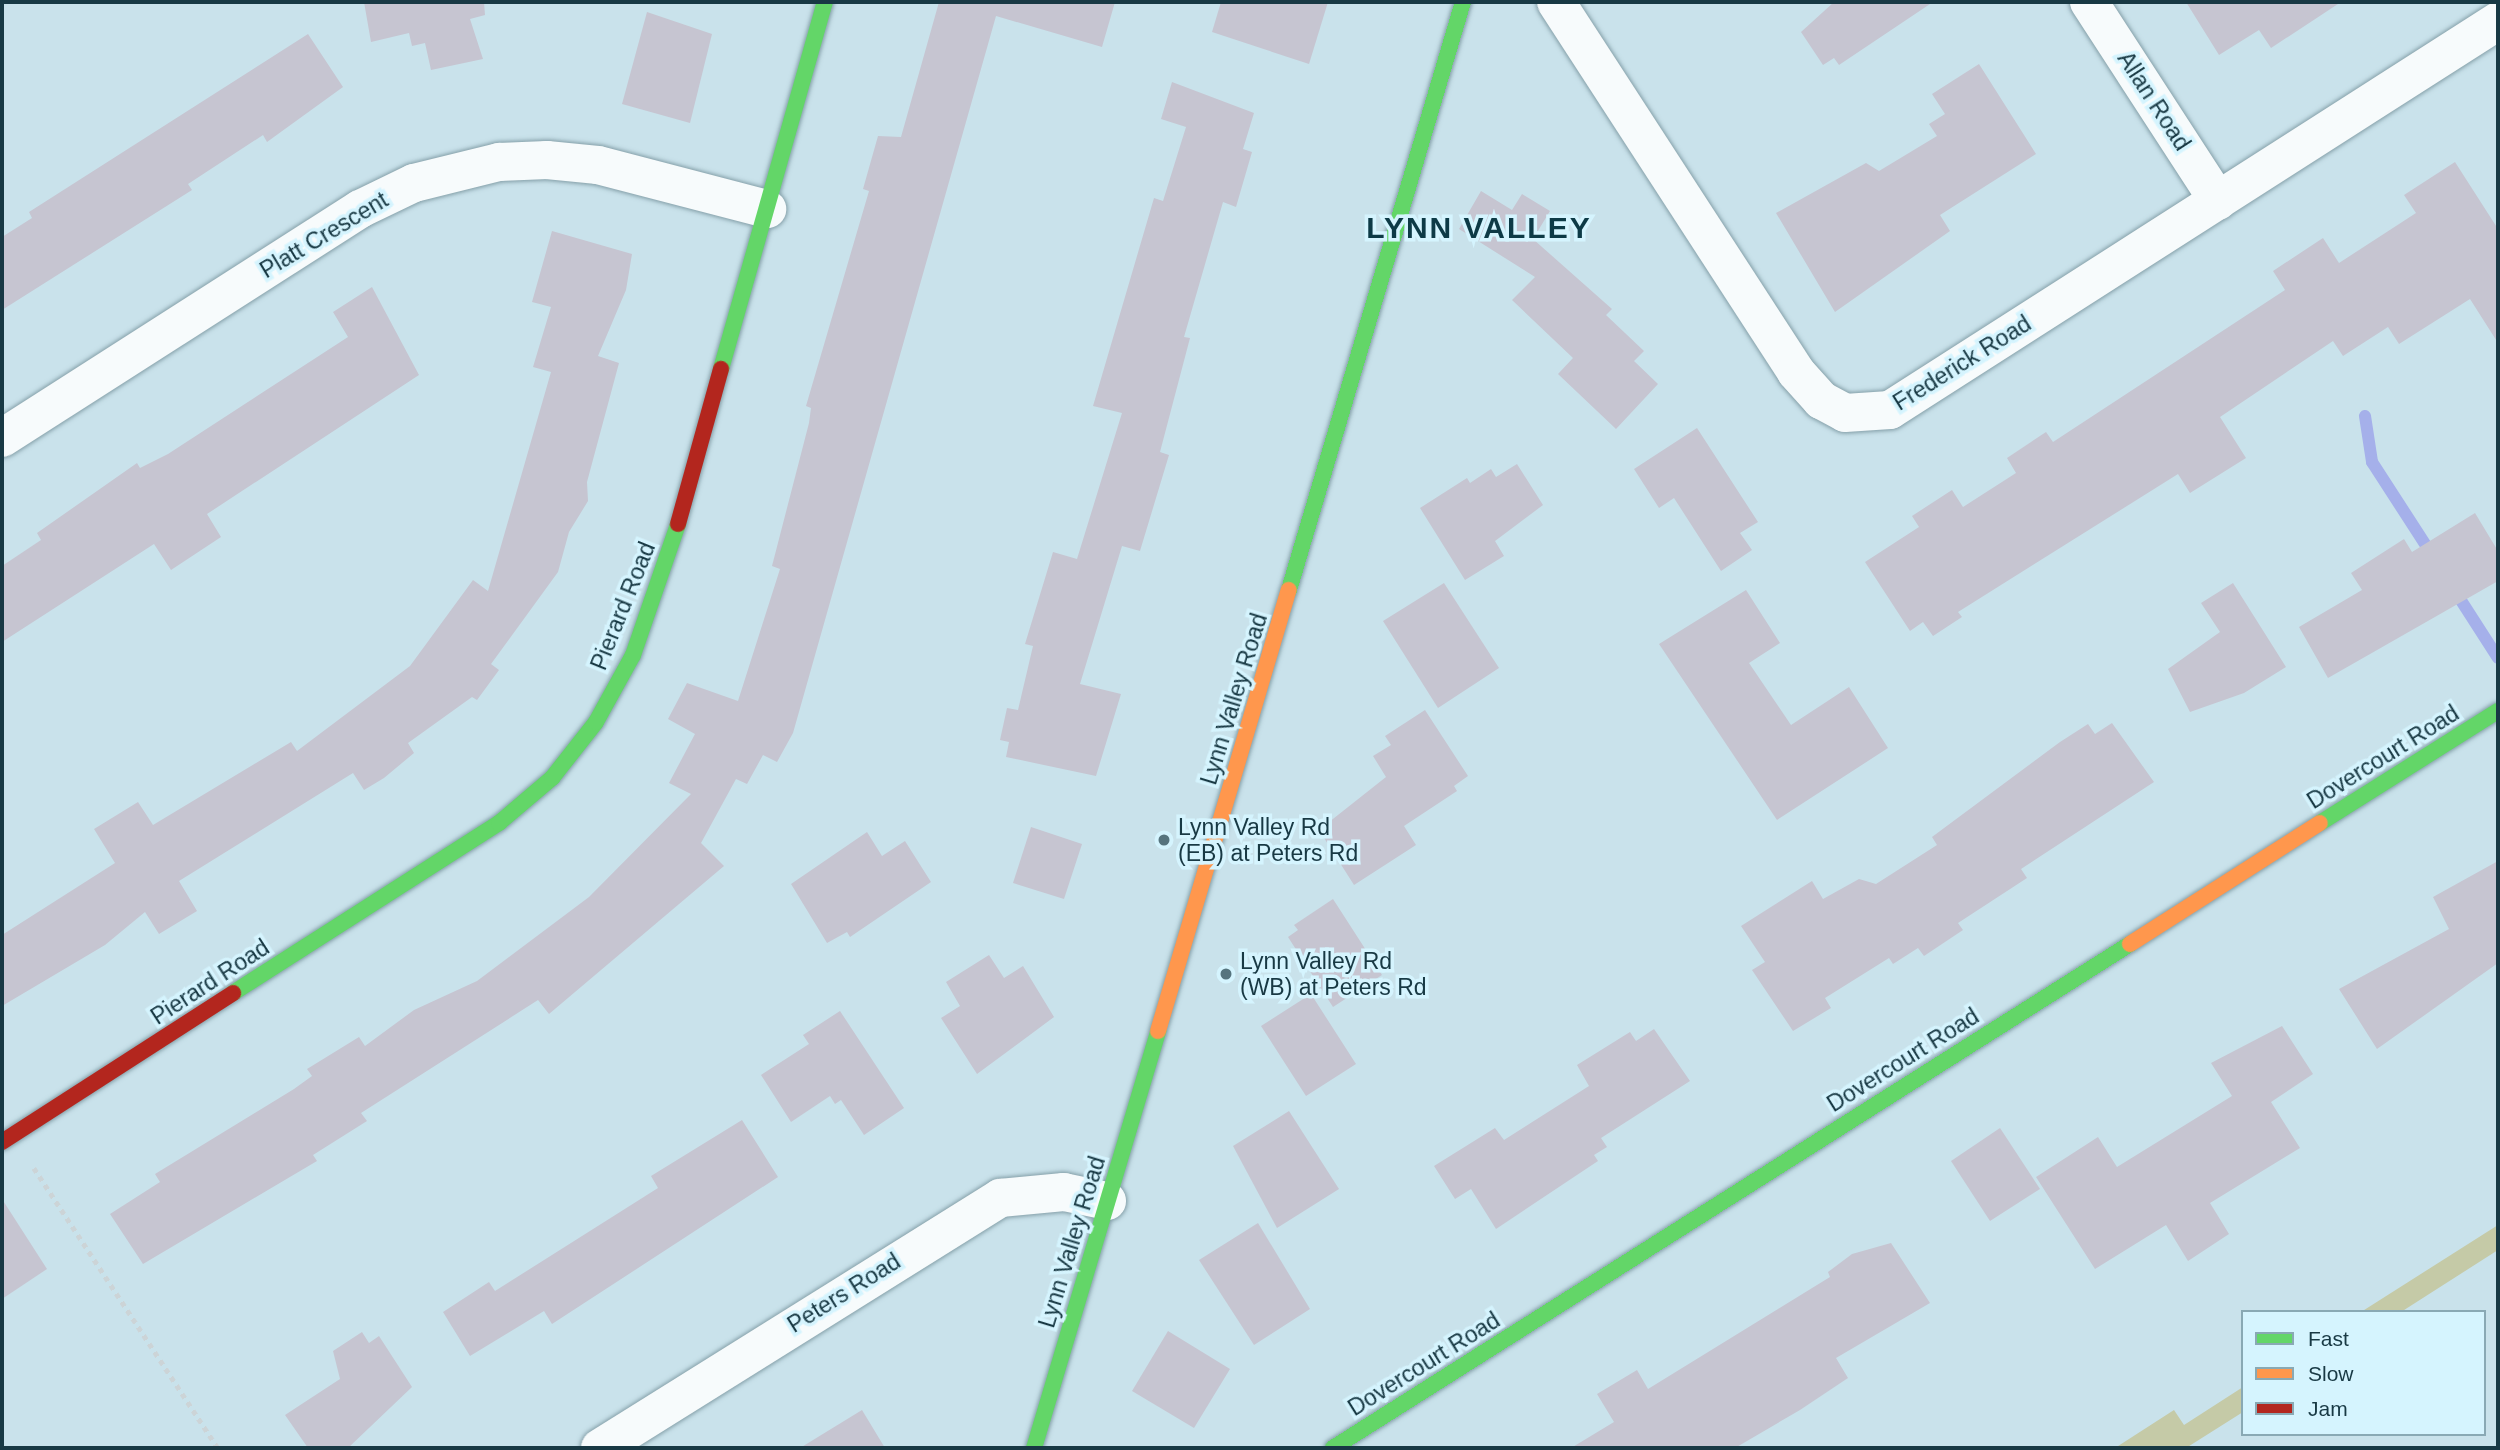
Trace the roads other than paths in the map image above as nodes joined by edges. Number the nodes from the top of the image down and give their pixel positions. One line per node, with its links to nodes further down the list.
1 (825, 2): 7 (street, Pierard Road)
2 (1463, 2): 11 (street, Lynn Valley Road)
3 (1556, 2): 6 (street, Frederick Road)
4 (2089, 2): 6 (street, Allan Road)
5 (2493, 36): 6 (street, Frederick Road)
6 (2218, 201)
7 (767, 209): 8 (street, Platt Crescent); 10 (street, Pierard Road)
8 (2, 438)
9 (2498, 711): 14 (street, Dovercourt Road)
10 (7, 1139)
11 (1107, 1201): 12 (street, Peters Road); 13 (street, Lynn Valley Road)
12 (600, 1448)
13 (1034, 1448)
14 (1333, 1448)

